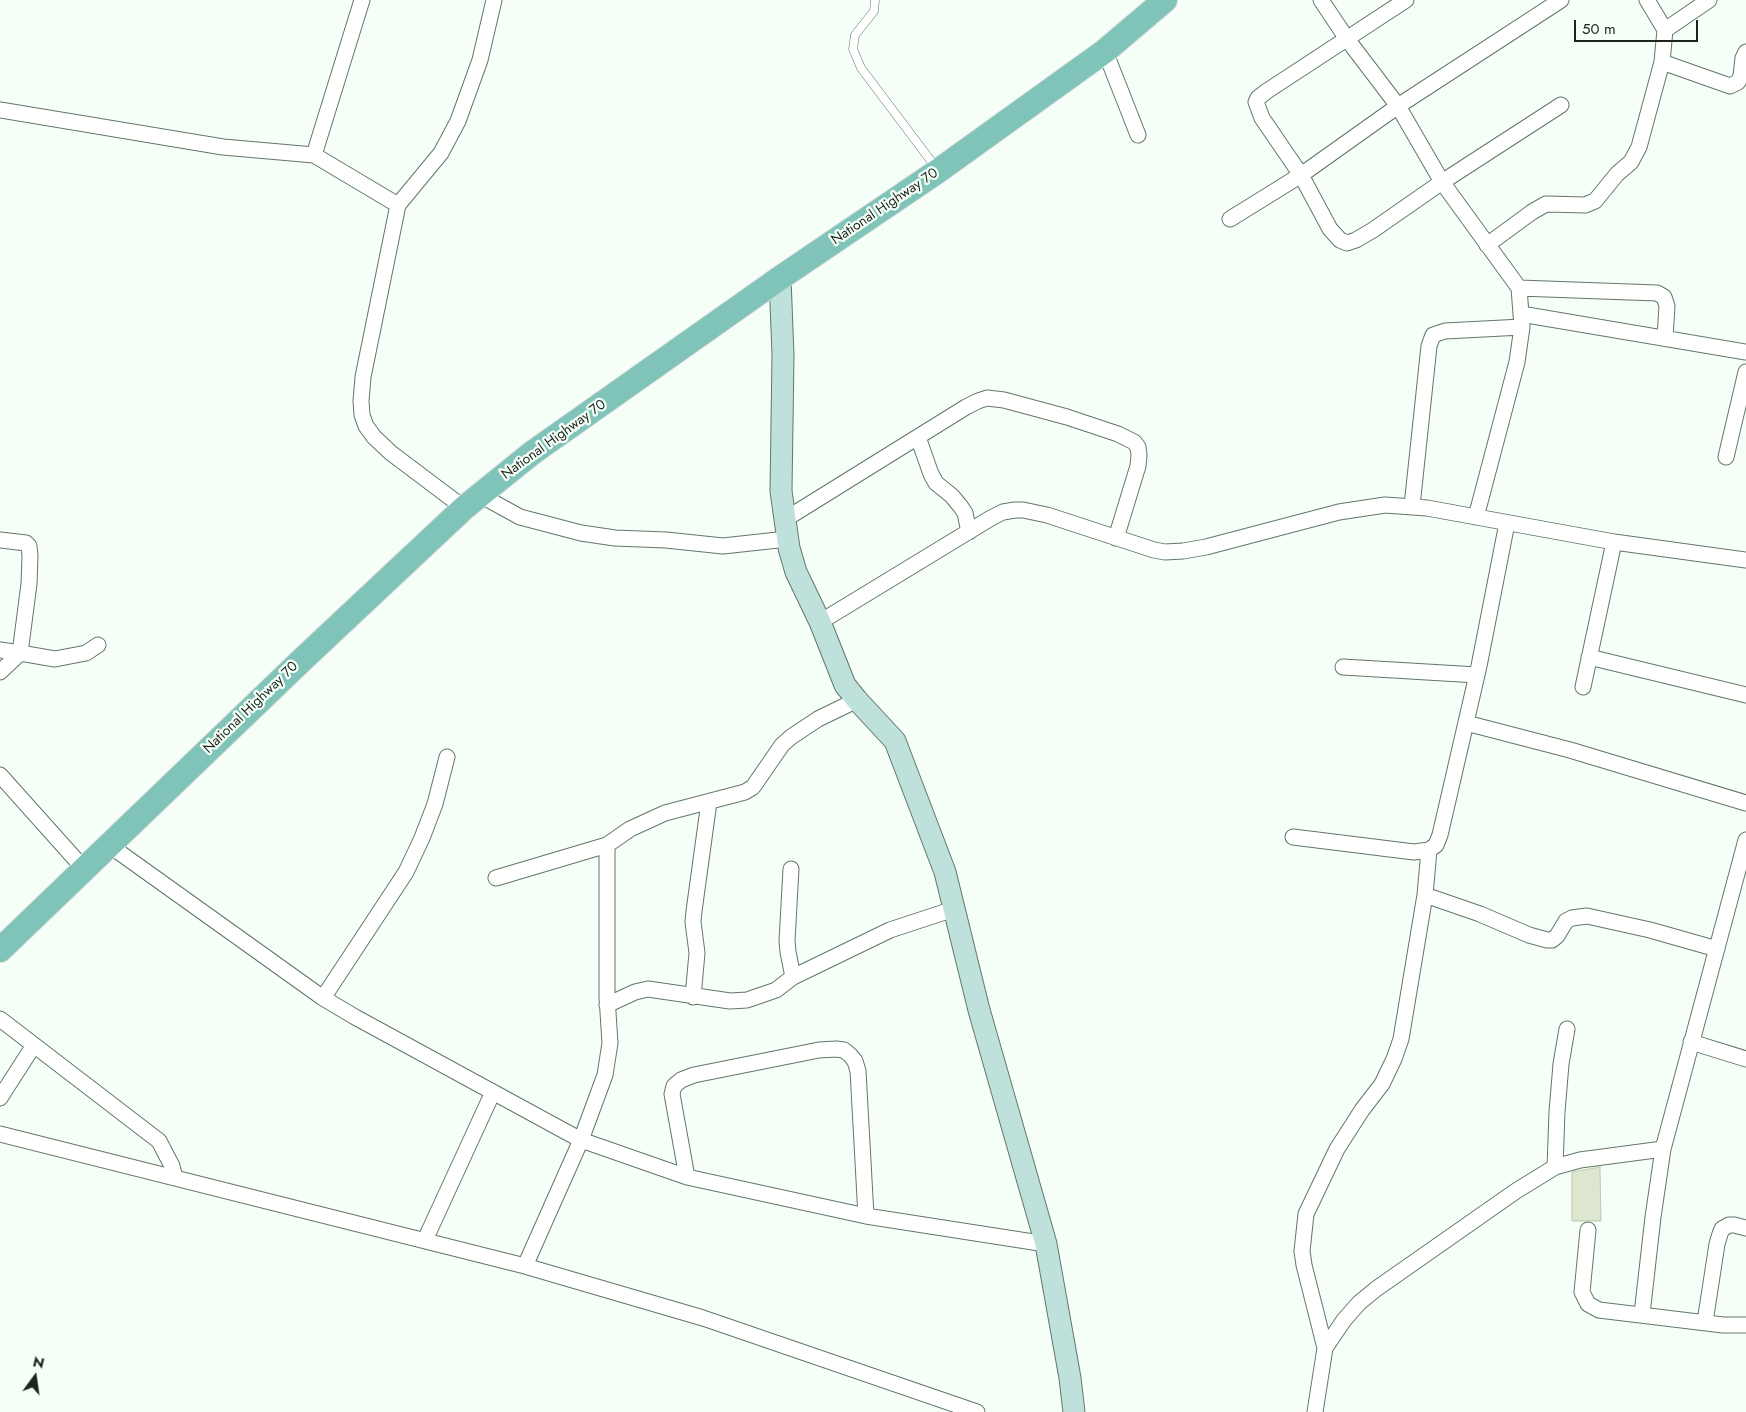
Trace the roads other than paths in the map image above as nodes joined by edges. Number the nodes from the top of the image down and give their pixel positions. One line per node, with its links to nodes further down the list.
1 (362, 0): 19 (street)
2 (494, 0): 23 (street)
3 (875, 0): 20 (lane)
4 (1321, 0): 11 (street)
5 (1406, 0): 11 (street)
6 (1561, 0): 16 (street)
7 (1646, 0): 10 (street)
8 (1709, 0): 10 (street)
9 (1163, 1): 12 (main road, National Highway 70)
10 (1665, 30): 14 (street)
11 (1347, 39): 16 (street); 21 (street)
12 (1105, 51): 18 (street); 20 (main road, National Highway 70)
13 (1746, 52): 14 (street)
14 (1662, 62): 25 (street)
15 (1561, 105): 22 (street)
16 (1398, 106): 21 (street); 22 (street)
17 (0, 110): 19 (street)
18 (1138, 135)
19 (314, 155): 23 (street)
20 (938, 171): 26 (main road, National Highway 70)
21 (1301, 175): 22 (street); 24 (street)
22 (1442, 182): 25 (street)
23 (398, 205): 34 (street)
24 (1230, 219)
25 (1487, 245): 27 (street)
26 (780, 278): 34 (main road, National Highway 70); 38 (main road)
27 (1519, 288): 28 (street); 29 (street)
28 (1522, 320): 29 (street); 35 (street); 36 (street)
29 (1665, 338): 30 (street)
30 (1746, 352)
31 (1746, 372): 33 (street)
32 (918, 437): 38 (street); 39 (street); 40 (street)
33 (1726, 457)
34 (472, 501): 38 (street); 62 (main road, National Highway 70)
35 (1412, 506): 36 (street); 40 (street)
36 (1476, 517): 37 (street)
37 (1507, 523): 42 (street); 51 (street)
38 (786, 530): 44 (main road)
39 (969, 532): 40 (street); 44 (street)
40 (1116, 538)
41 (0, 540): 47 (street)
42 (1614, 542): 43 (street); 48 (street)
43 (1746, 560)
44 (820, 622): 54 (main road)
45 (98, 644): 47 (street)
46 (0, 650): 47 (street)
47 (20, 653): 50 (street)
48 (1589, 657): 52 (street); 53 (street)
49 (1343, 667): 51 (street)
50 (0, 672)
51 (1477, 675): 55 (street)
52 (1583, 687)
53 (1746, 695)
54 (857, 700): 58 (street); 69 (main road)
55 (1466, 723): 59 (street); 64 (street)
56 (447, 757): 74 (street)
57 (0, 775): 66 (street)
58 (709, 802): 63 (street); 73 (street)
59 (1746, 802)
60 (1294, 837): 64 (street)
61 (1746, 840): 70 (street)
62 (109, 845): 66 (main road, National Highway 70); 74 (street)
63 (607, 845): 67 (street); 75 (street)
64 (1429, 850): 68 (street)
65 (790, 869): 72 (street)
66 (85, 870): 71 (main road, National Highway 70)
67 (496, 878)
68 (1425, 896): 70 (street); 98 (street)
69 (954, 909): 72 (street); 93 (main road)
70 (1717, 949): 78 (street)
71 (0, 950)
72 (793, 977): 73 (street)
73 (693, 997): 75 (street)
74 (323, 998): 81 (street)
75 (607, 1005): 84 (street)
76 (0, 1019): 79 (street)
77 (1567, 1029): 86 (street)
78 (1690, 1042): 80 (street); 85 (street)
79 (34, 1045): 82 (street); 88 (street)
80 (1746, 1059)
81 (493, 1092): 84 (street); 92 (street)
82 (0, 1098)
83 (0, 1134): 88 (street)
84 (581, 1140): 87 (street); 94 (street)
85 (1663, 1149): 86 (street); 95 (street)
86 (1555, 1167): 98 (street)
87 (687, 1177): 89 (street); 89 (street)
88 (175, 1178): 92 (street)
89 (866, 1216): 93 (street)
90 (1746, 1228): 96 (street)
91 (1588, 1230): 95 (street)
92 (425, 1240): 94 (street)
93 (1046, 1244): 100 (main road)
94 (526, 1266): 99 (street)
95 (1642, 1314): 96 (street)
96 (1705, 1322): 97 (street)
97 (1746, 1325)
98 (1325, 1348): 101 (street)
99 (977, 1412)
100 (1074, 1412)
101 (1316, 1412)

